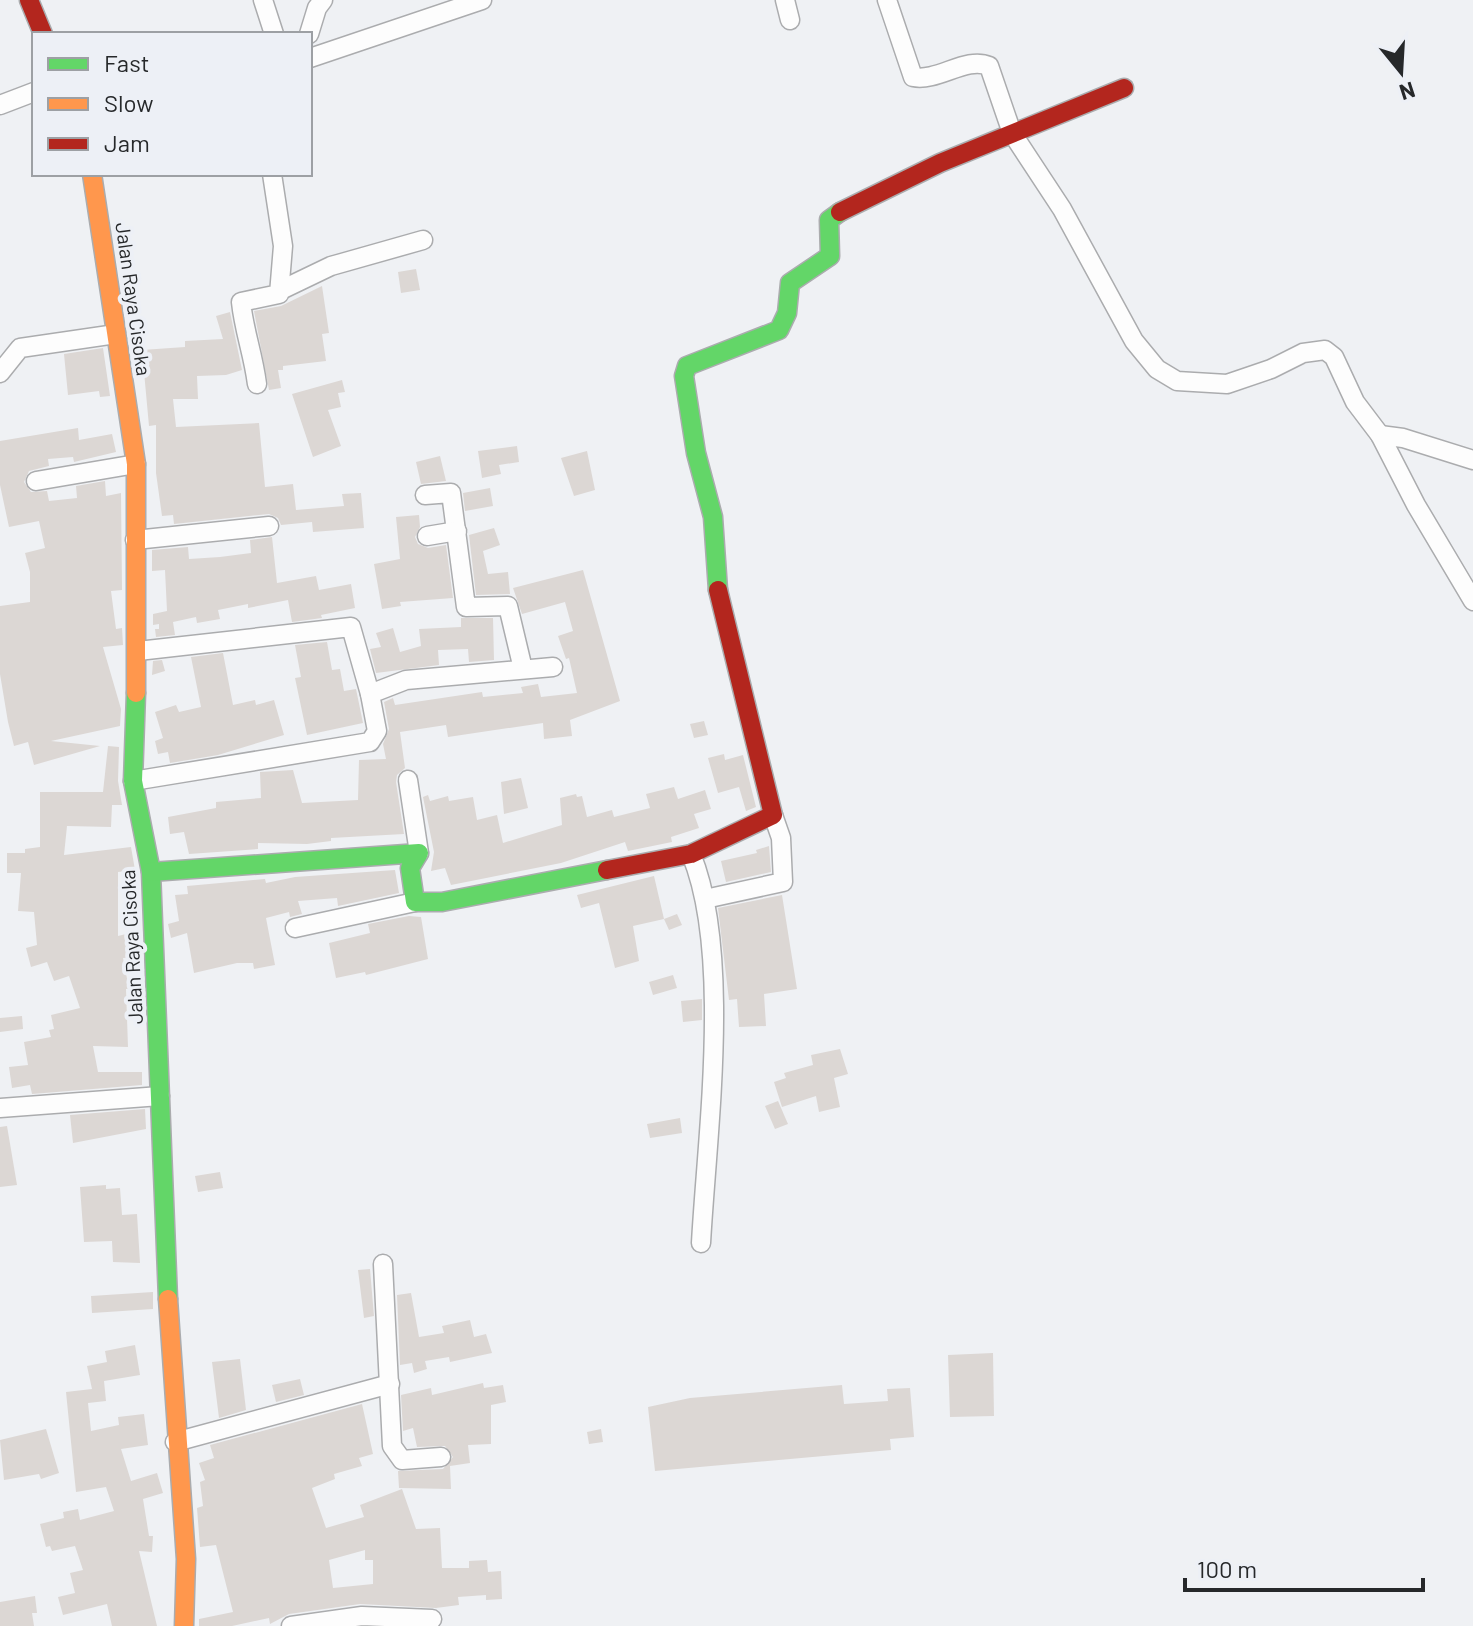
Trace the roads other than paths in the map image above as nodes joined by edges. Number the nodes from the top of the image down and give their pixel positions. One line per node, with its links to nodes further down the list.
1 (29, 0): 8 (street)
2 (263, 0): 9 (street)
3 (323, 0): 10 (street)
4 (482, 0): 11 (street)
5 (785, 0): 7 (street)
6 (887, 0): 15 (street)
7 (790, 20)
8 (42, 32)
9 (273, 32)
10 (310, 32)
11 (312, 52)
12 (1124, 88): 15 (street)
13 (32, 93): 14 (street)
14 (0, 105)
15 (1012, 133): 23 (street); 39 (street)
16 (92, 176): 20 (street, Jalan Raya Cisoka)
17 (272, 176): 19 (street)
18 (423, 240): 19 (street)
19 (279, 291): 22 (street)
20 (116, 334): 21 (street); 25 (street, Jalan Raya Cisoka)
21 (0, 373)
22 (257, 384)
23 (1380, 435): 24 (street); 32 (street)
24 (1473, 460)
25 (136, 464): 26 (street); 31 (street, Jalan Raya Cisoka)
26 (36, 481)
27 (425, 495): 29 (street)
28 (269, 526): 31 (street)
29 (457, 531): 30 (street); 35 (street)
30 (427, 536)
31 (135, 540): 33 (street, Jalan Raya Cisoka)
32 (1473, 601)
33 (138, 651): 36 (street); 38 (street, Jalan Raya Cisoka)
34 (553, 667): 35 (street)
35 (523, 669): 36 (street)
36 (370, 694): 38 (street)
37 (408, 780): 40 (street)
38 (133, 781): 42 (street, Jalan Raya Cisoka)
39 (773, 815): 41 (street); 43 (street)
40 (419, 853): 42 (street); 44 (street)
41 (691, 854): 43 (street); 44 (street)
42 (151, 872): 46 (street, Jalan Raya Cisoka)
43 (705, 899): 48 (street)
44 (415, 902): 45 (street)
45 (295, 928)
46 (160, 1096): 47 (street); 51 (street, Jalan Raya Cisoka)
47 (0, 1108)
48 (701, 1243)
49 (383, 1264): 50 (street)
50 (390, 1384): 51 (street); 52 (street)
51 (175, 1442): 54 (street, Jalan Raya Cisoka)
52 (441, 1457)
53 (432, 1619): 55 (street)
54 (184, 1626)
55 (291, 1626)

